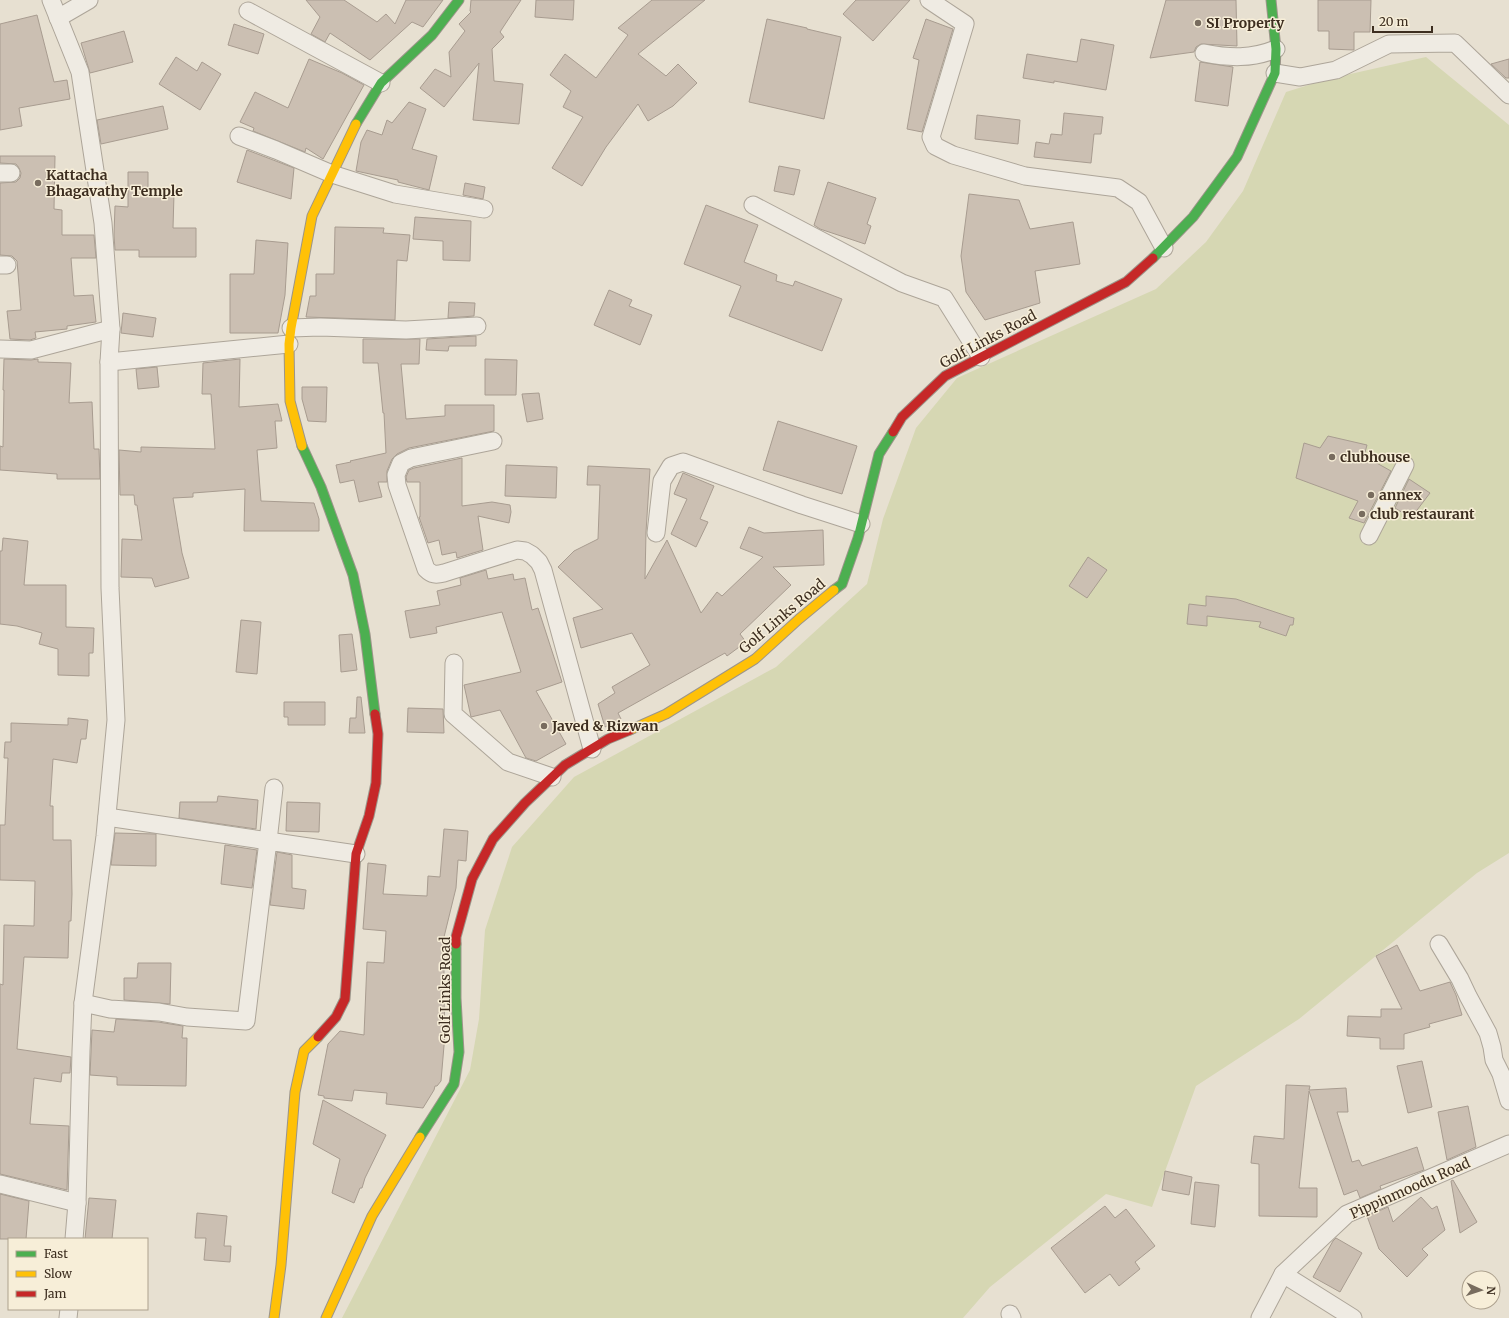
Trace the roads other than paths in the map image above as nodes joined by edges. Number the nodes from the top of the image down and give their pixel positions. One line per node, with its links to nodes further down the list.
1 (51, 0): 7 (street)
2 (89, 0): 7 (street)
3 (459, 0): 11 (street)
4 (929, 0): 17 (street)
5 (1271, 0): 8 (street, Golf Links Road)
6 (248, 11): 11 (street)
7 (58, 18): 19 (street)
8 (1276, 50): 9 (street); 10 (street, Golf Links Road)
9 (1204, 54)
10 (1276, 73): 12 (street); 17 (street, Golf Links Road)
11 (381, 83): 14 (street)
12 (1509, 95)
13 (239, 136): 14 (street)
14 (332, 174): 16 (street); 20 (street)
15 (753, 205): 22 (street)
16 (484, 209)
17 (1164, 248): 22 (street, Golf Links Road)
18 (477, 326): 20 (street)
19 (111, 329): 21 (street); 23 (street)
20 (290, 336): 23 (street); 35 (street)
21 (0, 350)
22 (981, 357): 26 (street, Golf Links Road)
23 (109, 362): 33 (street)
24 (493, 441): 30 (street)
25 (1405, 465): 28 (street)
26 (861, 524): 27 (street); 30 (street, Golf Links Road)
27 (656, 533)
28 (1369, 536)
29 (454, 662): 31 (street)
30 (592, 749): 31 (street, Golf Links Road)
31 (552, 777): 45 (street, Golf Links Road)
32 (274, 788): 34 (street)
33 (107, 817): 34 (street); 37 (street)
34 (268, 841): 35 (street); 37 (street)
35 (356, 854): 44 (street)
36 (1439, 944): 38 (street)
37 (83, 1003): 41 (street)
38 (1509, 1101)
39 (1509, 1144): 43 (street, Pippinmoodu Road)
40 (0, 1184): 41 (street)
41 (77, 1203): 42 (street)
42 (74, 1238)
43 (1283, 1274): 46 (street, Pippinmoodu Road); 47 (street)
44 (274, 1318)
45 (326, 1318)
46 (1260, 1318)
47 (1353, 1318)

